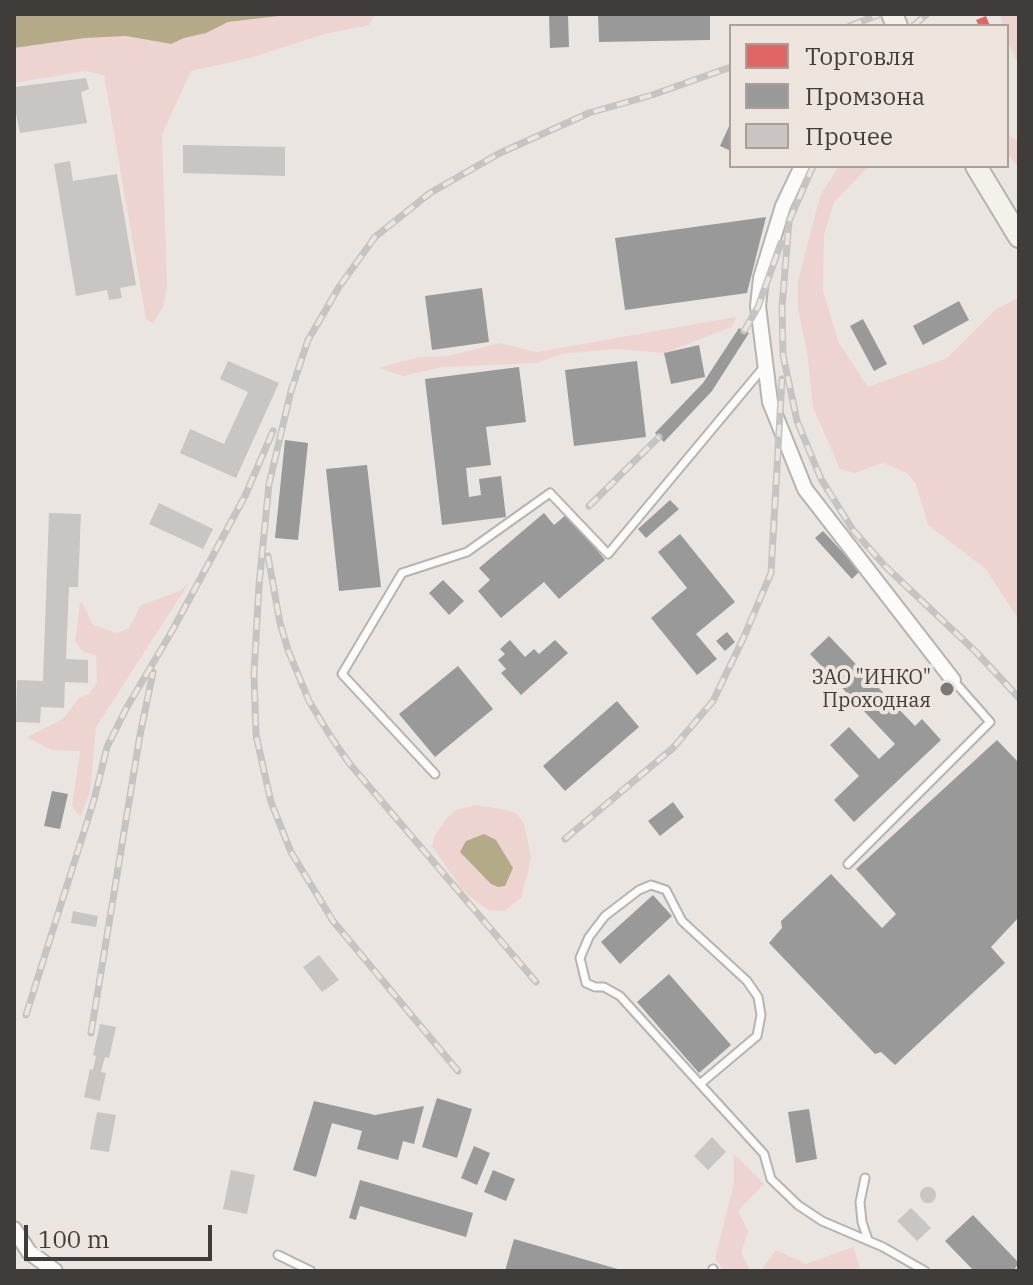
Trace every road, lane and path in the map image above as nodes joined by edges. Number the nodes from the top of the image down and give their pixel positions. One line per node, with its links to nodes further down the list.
1 (801, 168): 4 (street)
2 (977, 168): 3 (street)
3 (1018, 242)
4 (765, 367): 5 (street); 6 (lane)
5 (953, 680): 7 (lane)
6 (435, 774)
7 (848, 864)
8 (700, 1084): 8 (lane); 11 (lane)
9 (865, 1178): 11 (lane)
10 (14, 1229): 13 (street)
11 (868, 1240): 15 (lane)
12 (278, 1255): 14 (lane)
13 (55, 1271)
14 (311, 1271)
15 (925, 1271)

